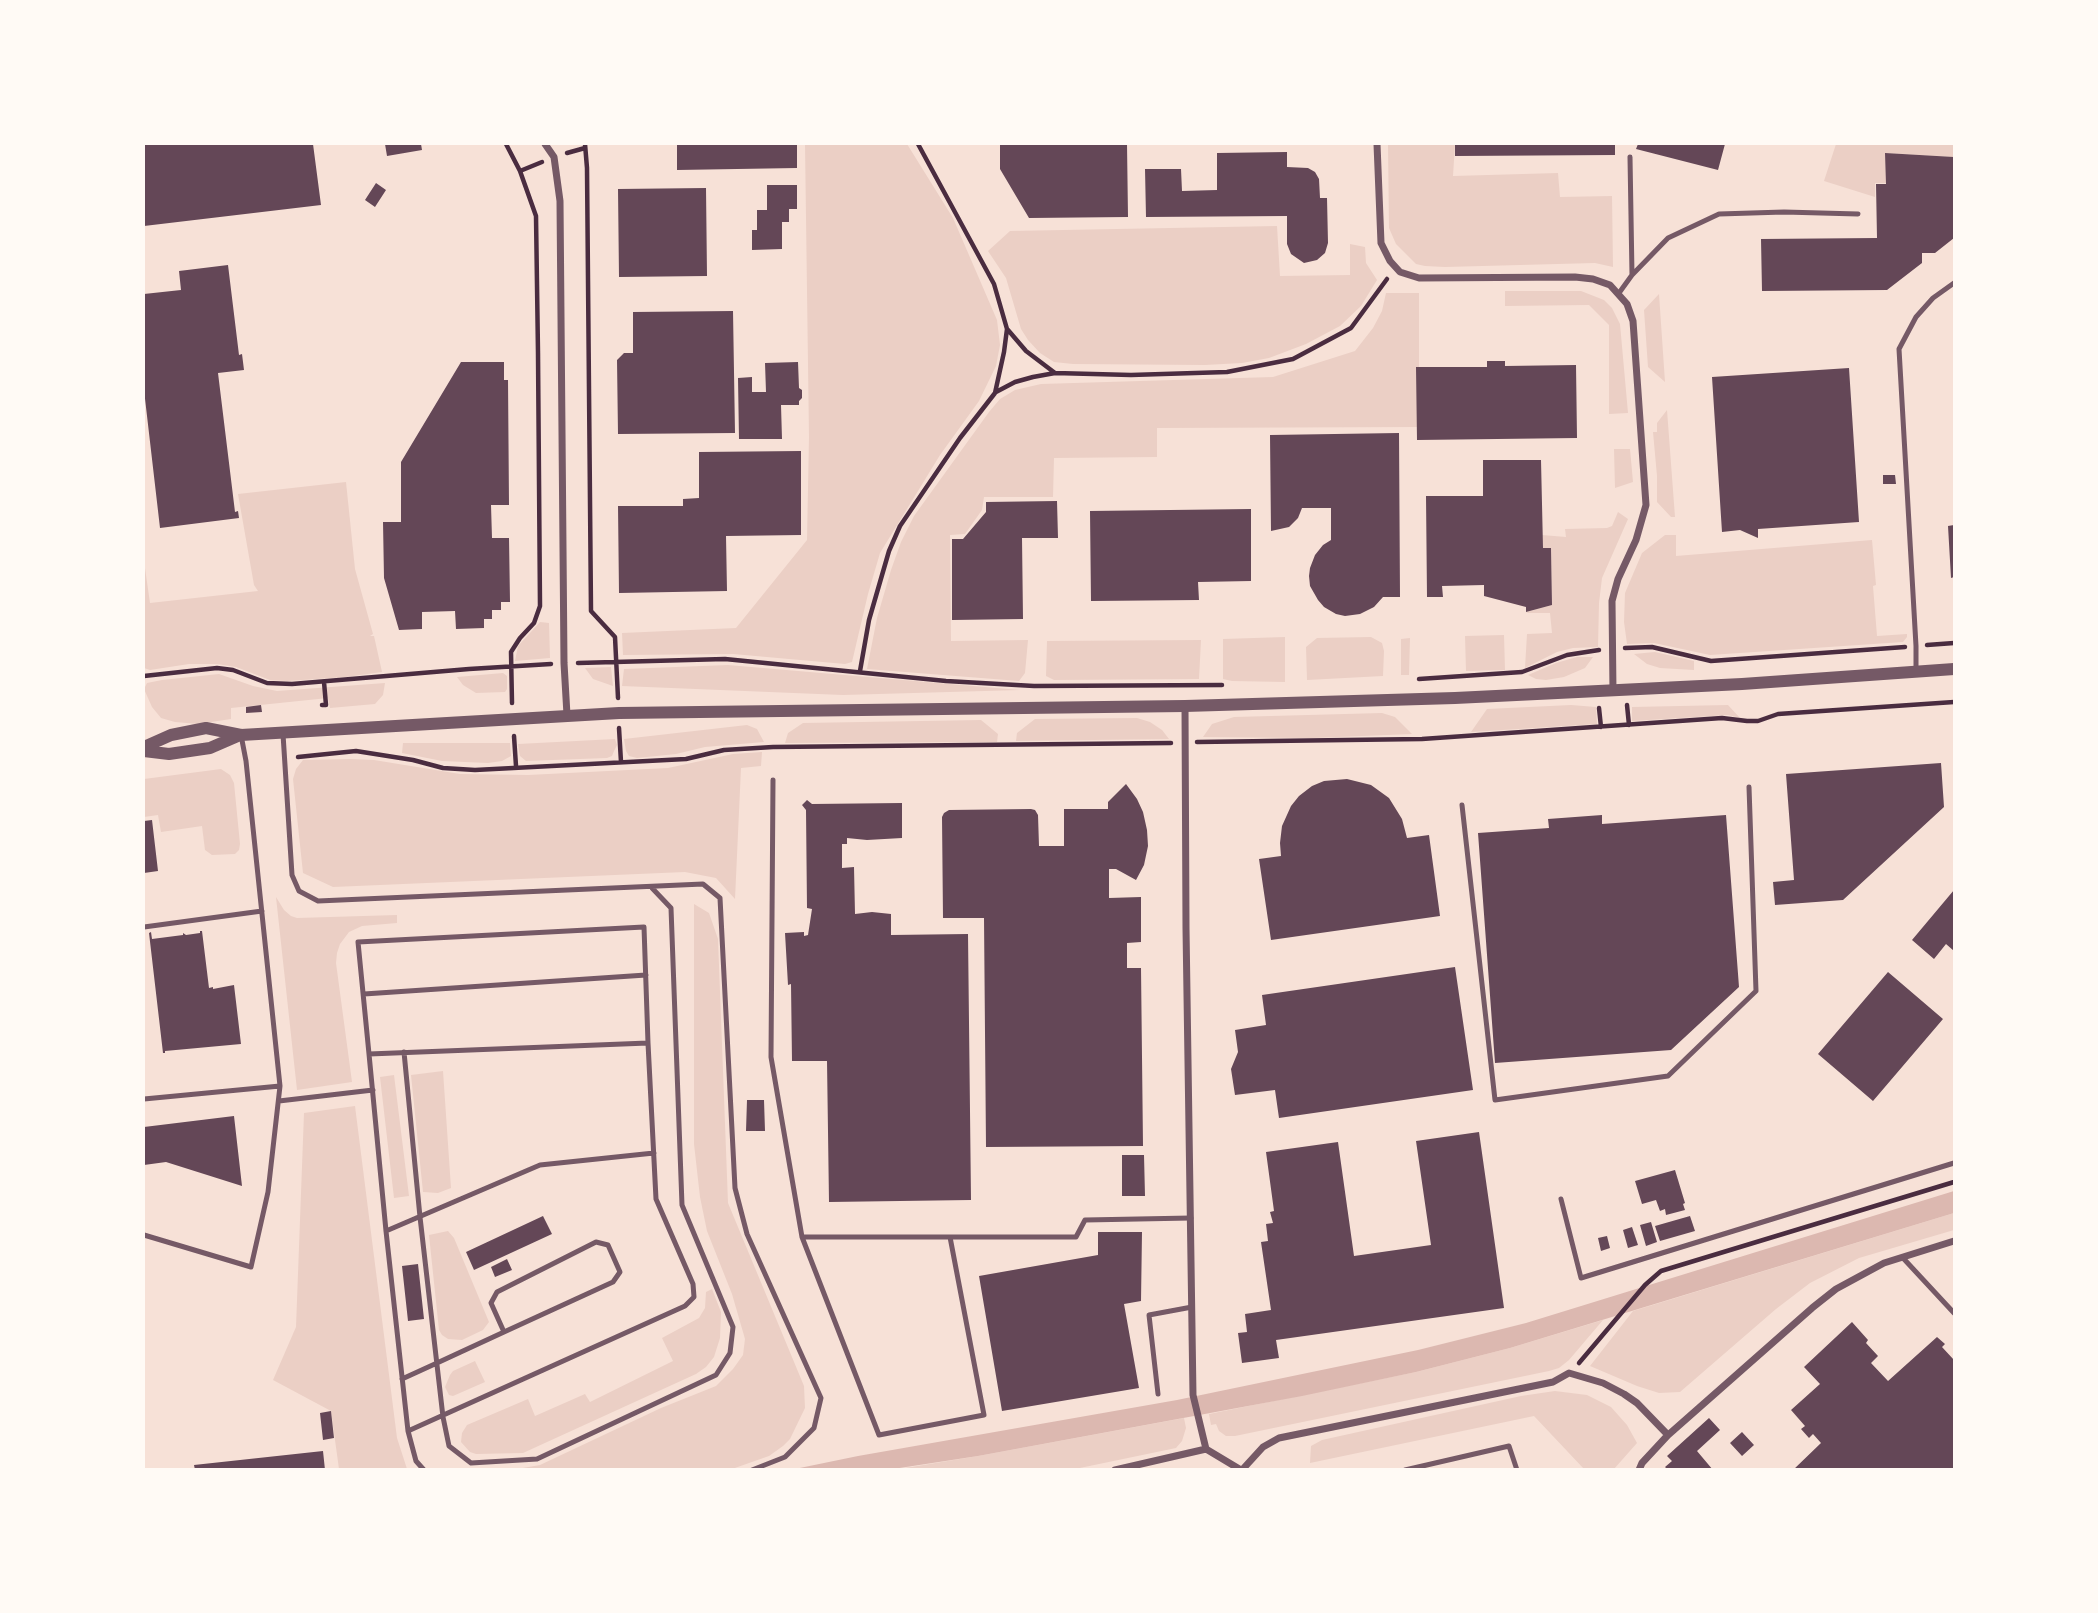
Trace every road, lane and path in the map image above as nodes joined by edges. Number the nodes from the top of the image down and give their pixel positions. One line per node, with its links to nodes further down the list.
1 (506, 144): 20 (path)
2 (545, 144): 19 (street)
3 (585, 144): 18 (path)
4 (918, 144): 12 (path)
5 (1377, 144): 8 (street)
6 (1630, 158): 9 (lane)
7 (1858, 214): 9 (lane)
8 (1394, 267): 11 (street); 13 (path)
9 (1632, 275): 11 (lane)
10 (1955, 284): 16 (lane)
11 (1619, 293): 17 (street)
12 (1007, 329): 13 (path); 14 (path)
13 (1055, 373): 14 (path)
14 (995, 393): 22 (path)
15 (1955, 643): 16 (path)
16 (1916, 646): 17 (path); 23 (lane)
17 (1612, 649): 25 (path); 28 (street)
18 (616, 662): 19 (path); 22 (path)
19 (564, 663): 20 (path); 32 (street)
20 (510, 668): 26 (path)
21 (1955, 669): 23 (street)
22 (860, 671): 27 (path)
23 (1916, 672): 28 (street)
24 (144, 676): 26 (path)
25 (1409, 679)
26 (324, 681): 30 (path)
27 (1223, 685)
28 (1613, 692): 31 (street)
29 (1955, 702): 35 (path)
30 (322, 705)
31 (1185, 706): 32 (street); 35 (street)
32 (567, 715): 33 (street)
33 (284, 731): 34 (street); 41 (lane)
34 (241, 735): 36 (street); 36 (street); 42 (lane)
35 (1185, 742): 37 (path); 58 (street)
36 (144, 749)
37 (374, 754)
38 (773, 780): 61 (lane)
39 (1749, 787): 40 (lane)
40 (1462, 805)
41 (652, 888): 72 (lane); 77 (lane)
42 (262, 911): 43 (lane); 49 (lane)
43 (144, 927)
44 (646, 975): 45 (lane); 45 (lane); 46 (lane)
45 (363, 994): 48 (lane)
46 (648, 1043): 47 (lane); 53 (lane)
47 (404, 1052): 48 (lane); 57 (lane)
48 (369, 1054): 50 (lane)
49 (280, 1086): 51 (lane); 52 (lane)
50 (373, 1090): 52 (lane); 59 (lane)
51 (144, 1099)
52 (279, 1101): 60 (lane)
53 (654, 1153): 57 (lane); 72 (lane)
54 (1955, 1163): 56 (lane)
55 (1955, 1182): 69 (path)
56 (1561, 1199)
57 (420, 1217): 59 (lane); 68 (lane)
58 (1191, 1219): 62 (lane); 65 (street)
59 (386, 1231): 70 (lane)
60 (144, 1235)
61 (802, 1237): 62 (lane); 62 (lane)
62 (950, 1237)
63 (1955, 1241): 64 (street)
64 (1903, 1258): 66 (lane); 74 (street)
65 (1192, 1307): 71 (lane); 75 (street)
66 (1955, 1313)
67 (504, 1332): 67 (lane); 68 (lane)
68 (437, 1363): 70 (lane); 72 (lane)
69 (1569, 1373): 74 (street); 79 (street)
70 (402, 1380): 73 (lane)
71 (1158, 1394)
72 (443, 1417): 73 (lane)
73 (408, 1431): 76 (lane)
74 (1668, 1435): 82 (street)
75 (1206, 1449): 78 (street); 79 (street)
76 (424, 1469)
77 (752, 1469)
78 (1115, 1469)
79 (1241, 1469)
80 (1405, 1469): 81 (lane)
81 (1517, 1469)
82 (1639, 1469)

